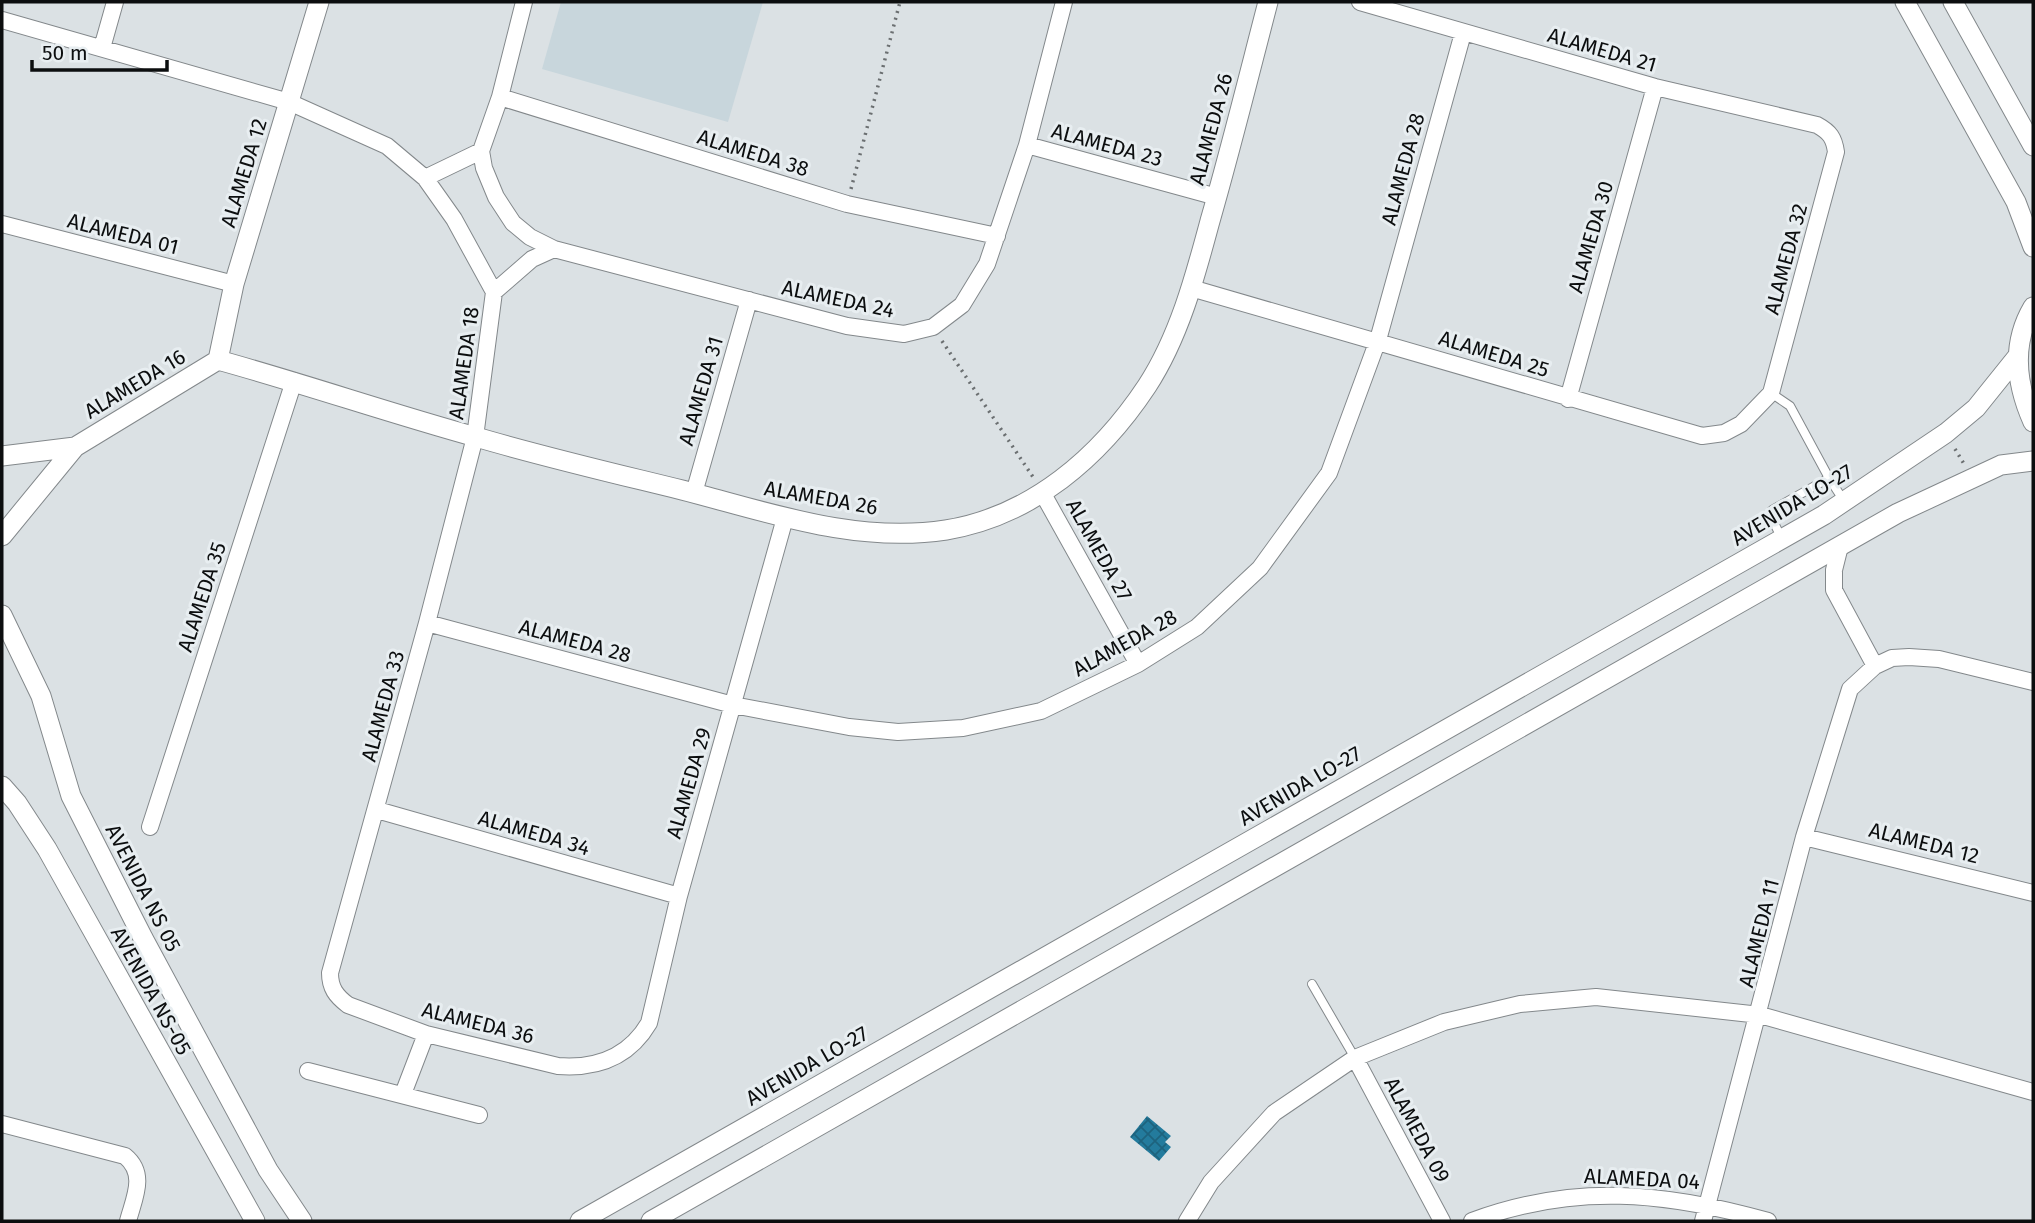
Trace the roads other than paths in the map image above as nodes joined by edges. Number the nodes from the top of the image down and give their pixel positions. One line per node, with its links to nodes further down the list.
1 (116, 2): 11 (street)
2 (320, 2): 14 (street, ALAMEDA 12)
3 (524, 2): 13 (street)
4 (1064, 2): 16 (street, ALAMEDA 24)
5 (1268, 2): 20 (street, ALAMEDA 26)
6 (1360, 2): 10 (street, ALAMEDA 21)
7 (1905, 2): 23 (street)
8 (1953, 2): 17 (street)
9 (2, 20): 11 (street, ALAMEDA 18)
10 (1462, 33): 12 (street, ALAMEDA 21); 30 (street, ALAMEDA 28)
11 (102, 48): 14 (street, ALAMEDA 18)
12 (1655, 87): 15 (street, ALAMEDA 21); 35 (street, ALAMEDA 30)
13 (500, 97): 18 (street); 22 (street, ALAMEDA 38)
14 (289, 102): 19 (street, ALAMEDA 18); 25 (street, ALAMEDA 12)
15 (1832, 136): 34 (street, ALAMEDA 32)
16 (1027, 145): 20 (street, ALAMEDA 23); 22 (street, ALAMEDA 24)
17 (2033, 146)
18 (481, 151): 19 (street); 24 (street, ALAMEDA 24)
19 (425, 178): 27 (street, ALAMEDA 18)
20 (1217, 197): 26 (street, ALAMEDA 26)
21 (2, 225): 25 (street, ALAMEDA 01)
22 (997, 236): 28 (street, ALAMEDA 24)
23 (2033, 247)
24 (554, 249): 27 (street); 28 (street, ALAMEDA 24)
25 (234, 284): 32 (street, ALAMEDA 12)
26 (1191, 288): 30 (street, ALAMEDA 25); 43 (street, ALAMEDA 26)
27 (494, 292): 37 (street, ALAMEDA 18)
28 (749, 300): 42 (street, ALAMEDA 31)
29 (2033, 307): 31 (street)
30 (1378, 340): 35 (street, ALAMEDA 25); 51 (street, ALAMEDA 28)
31 (2017, 357): 36 (street); 44 (street, AVENIDA LO-27)
32 (218, 360): 33 (street, ALAMEDA 26); 38 (street, ALAMEDA 16)
33 (294, 381): 37 (street, ALAMEDA 26); 57 (street, ALAMEDA 35)
34 (1771, 393): 35 (street, ALAMEDA 25); 41 (lane)
35 (1568, 399)
36 (2033, 422)
37 (475, 437): 42 (street, ALAMEDA 26); 50 (street, ALAMEDA 33)
38 (75, 447): 39 (street, ALAMEDA 16); 46 (street, ALAMEDA 16)
39 (2, 456)
40 (2033, 461): 48 (street)
41 (1829, 478): 44 (lane); 47 (lane)
42 (694, 493): 45 (street, ALAMEDA 26)
43 (1044, 494): 45 (street, ALAMEDA 26); 51 (street, ALAMEDA 27)
44 (1844, 502): 47 (street, AVENIDA LO-27)
45 (785, 519): 54 (street, ALAMEDA 29)
46 (2, 536)
47 (1782, 539): 76 (street, AVENIDA LO-27)
48 (1840, 546): 52 (street); 77 (street)
49 (2, 615): 75 (street, AVENIDA NS 05)
50 (427, 623): 54 (street, ALAMEDA 28); 56 (street, ALAMEDA 33)
51 (1138, 664): 54 (street, ALAMEDA 28)
52 (1875, 666): 53 (street, ALAMEDA 11); 58 (street, ALAMEDA 11)
53 (2033, 682)
54 (733, 705): 60 (street, ALAMEDA 29)
55 (2, 786): 74 (street, AVENIDA NS-05)
56 (377, 810): 60 (street, ALAMEDA 34); 62 (street, ALAMEDA 33)
57 (150, 827)
58 (1804, 836): 59 (street, ALAMEDA 12); 63 (street, ALAMEDA 11)
59 (2033, 893)
60 (679, 896): 65 (street, ALAMEDA 29)
61 (1312, 984): 66 (lane)
62 (330, 985): 64 (street, ALAMEDA 36)
63 (1760, 1015): 66 (street); 68 (street); 72 (street, ALAMEDA 11)
64 (426, 1034): 65 (street, ALAMEDA 36); 69 (street)
65 (626, 1052)
66 (1355, 1058): 78 (street); 79 (street, ALAMEDA 09)
67 (308, 1072): 69 (street)
68 (2033, 1092)
69 (403, 1094): 70 (street)
70 (480, 1115)
71 (2, 1124): 73 (street)
72 (1708, 1204): 80 (street, ALAMEDA 04); 81 (street, ALAMEDA 11); 82 (street, ALAMEDA 04)
73 (128, 1221)
74 (255, 1221)
75 (302, 1221)
76 (580, 1221)
77 (651, 1221)
78 (1187, 1221)
79 (1442, 1221)
80 (1472, 1221)
81 (1703, 1221)
82 (1768, 1221)

